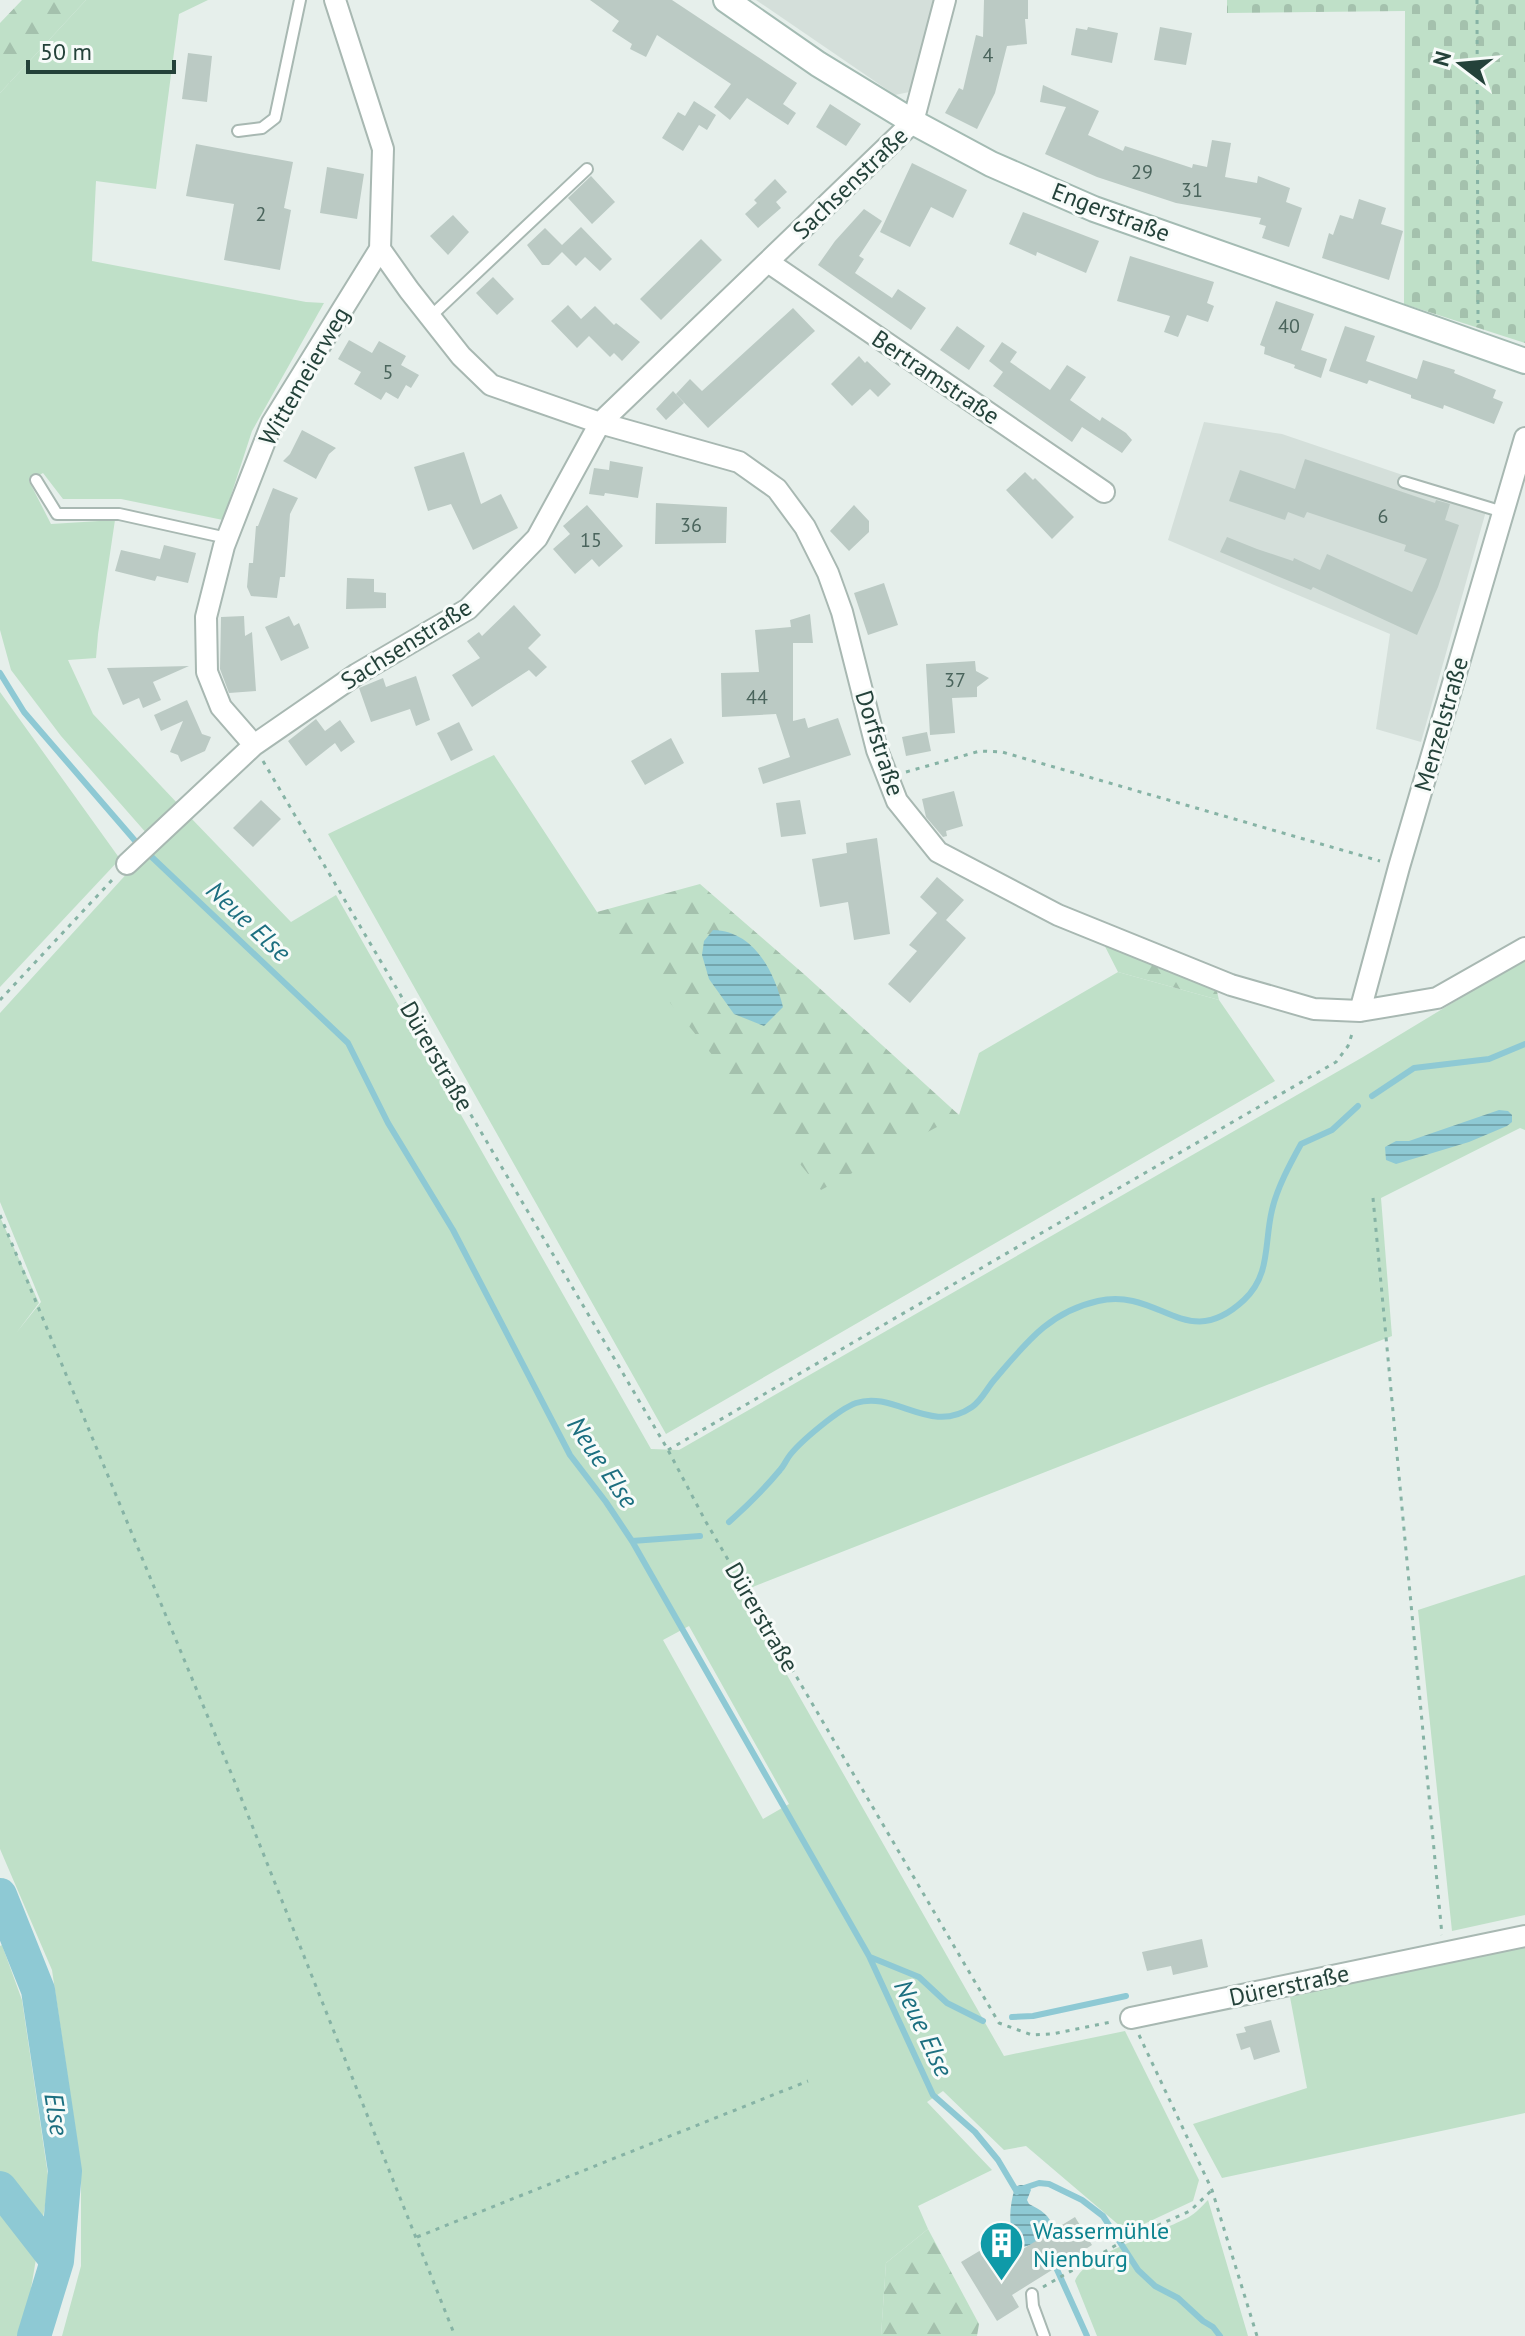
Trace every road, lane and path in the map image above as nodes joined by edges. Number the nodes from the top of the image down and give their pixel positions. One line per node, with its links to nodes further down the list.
1 (300, 0): 7 (lane)
2 (335, 0): 9 (street)
3 (726, 0): 6 (main road, Engerstraße)
4 (945, 0): 6 (street)
5 (1477, 0): 12 (path)
6 (913, 122): 10 (street, Sachsenstraße); 12 (main road, Engerstraße)
7 (238, 131)
8 (587, 169): 11 (lane)
9 (380, 249): 11 (street, Dorfstraße); 20 (street, Wittemeierweg)
10 (768, 262): 14 (street, Sachsenstraße); 18 (street, Bertramstraße)
11 (430, 317): 14 (street, Dorfstraße)
12 (1478, 343): 13 (main road, Engerstraße)
13 (1525, 361)
14 (600, 423): 21 (street, Sachsenstraße); 22 (street, Dorfstraße)
15 (1525, 438): 19 (street, Menzelstraße)
16 (36, 480): 20 (lane)
17 (1404, 482): 19 (lane)
18 (1104, 492)
19 (1503, 512): 24 (street, Menzelstraße)
20 (227, 538): 21 (street, Wittemeierweg)
21 (254, 745): 23 (street, Sachsenstraße); 30 (path, Dürerstraße)
22 (887, 777): 24 (path); 27 (street, Dorfstraße)
23 (127, 864): 26 (path)
24 (1399, 867): 27 (street, Menzelstraße)
25 (1525, 948): 27 (street, Dorfstraße)
26 (0, 1000)
27 (1360, 1011): 30 (path)
28 (1373, 1198): 32 (path)
29 (0, 1215): 36 (path)
30 (668, 1450): 33 (path, Dürerstraße)
31 (1525, 1936): 32 (street, Dürerstraße)
32 (1443, 1953): 33 (street, Dürerstraße)
33 (1131, 2018): 35 (path)
34 (808, 2081): 36 (path)
35 (1212, 2190): 37 (path); 41 (path)
36 (417, 2237): 39 (path)
37 (1054, 2279)
38 (1032, 2294): 40 (lane)
39 (455, 2336)
40 (1044, 2336)
41 (1257, 2336)

